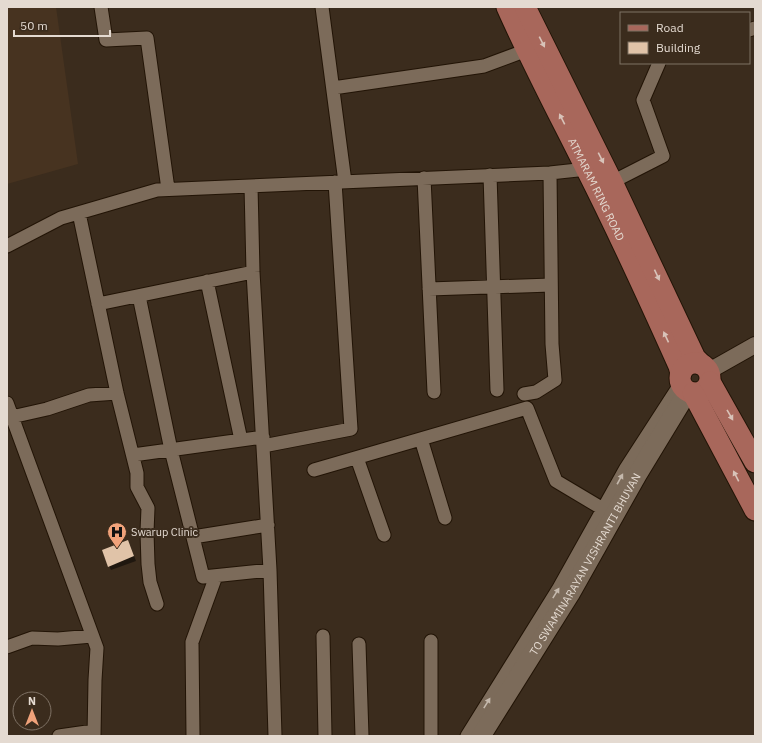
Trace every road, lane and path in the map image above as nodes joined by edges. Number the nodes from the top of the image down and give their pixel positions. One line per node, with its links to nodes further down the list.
1 (101, 7): 15 (street)
2 (322, 7): 7 (street)
3 (507, 7): 5 (main road, ATMARAM RING ROAD)
4 (526, 7): 13 (main road, ATMARAM RING ROAD, one-way to 13)
5 (527, 50): 7 (street); 8 (main road, ATMARAM RING ROAD, one-way to 5)
6 (659, 64): 13 (street)
7 (333, 88): 12 (street)
8 (587, 169): 9 (street); 27 (main road, ATMARAM RING ROAD, one-way to 8)
9 (550, 173): 10 (street); 20 (street)
10 (490, 175): 11 (street); 21 (street)
11 (424, 178): 12 (street); 22 (street)
12 (340, 182): 14 (street); 36 (street)
13 (612, 182): 26 (main road, ATMARAM RING ROAD, one-way to 26)
14 (251, 186): 15 (street); 18 (street)
15 (168, 189): 16 (street)
16 (79, 213): 17 (street); 24 (street)
17 (7, 246)
18 (253, 272): 19 (street); 36 (street)
19 (207, 282): 23 (street); 35 (street)
20 (551, 285): 21 (street); 31 (street)
21 (495, 287): 22 (street); 28 (street)
22 (429, 289): 29 (street)
23 (140, 296): 24 (street); 37 (street)
24 (98, 304): 30 (street)
25 (755, 345): 26 (street)
26 (707, 372): 27 (main road); 27 (main road); 40 (main road, ATMARAM RING ROAD, one-way to 40)
27 (686, 385): 42 (street, one-way to 27); 43 (main road, ATMARAM RING ROAD, one-way to 27); 64 (main road, TO SWAMINARAYAN VISHRANTI BHUVAN)
28 (497, 390)
29 (434, 392)
30 (117, 393): 33 (street); 38 (street)
31 (524, 394)
32 (7, 403): 33 (street)
33 (10, 417): 51 (street)
34 (421, 439): 39 (street); 42 (street); 44 (street)
35 (241, 440): 36 (street); 37 (street)
36 (263, 442): 45 (street)
37 (171, 450): 38 (street); 47 (street)
38 (133, 455): 50 (street)
39 (358, 458): 41 (street); 46 (street)
40 (755, 462)
41 (314, 470)
42 (603, 510): 63 (street, one-way to 42)
43 (755, 510)
44 (445, 518)
45 (268, 525): 47 (street); 48 (street)
46 (384, 535)
47 (193, 537): 49 (street)
48 (270, 570): 49 (street); 59 (street)
49 (216, 576): 58 (street)
50 (157, 604)
51 (92, 636): 55 (street); 56 (street)
52 (323, 636): 60 (street)
53 (431, 641): 62 (street)
54 (359, 644): 61 (street)
55 (7, 647)
56 (94, 734): 57 (street)
57 (59, 736)
58 (193, 736)
59 (275, 736)
60 (325, 736)
61 (362, 736)
62 (431, 736)
63 (467, 736)
64 (481, 736)

